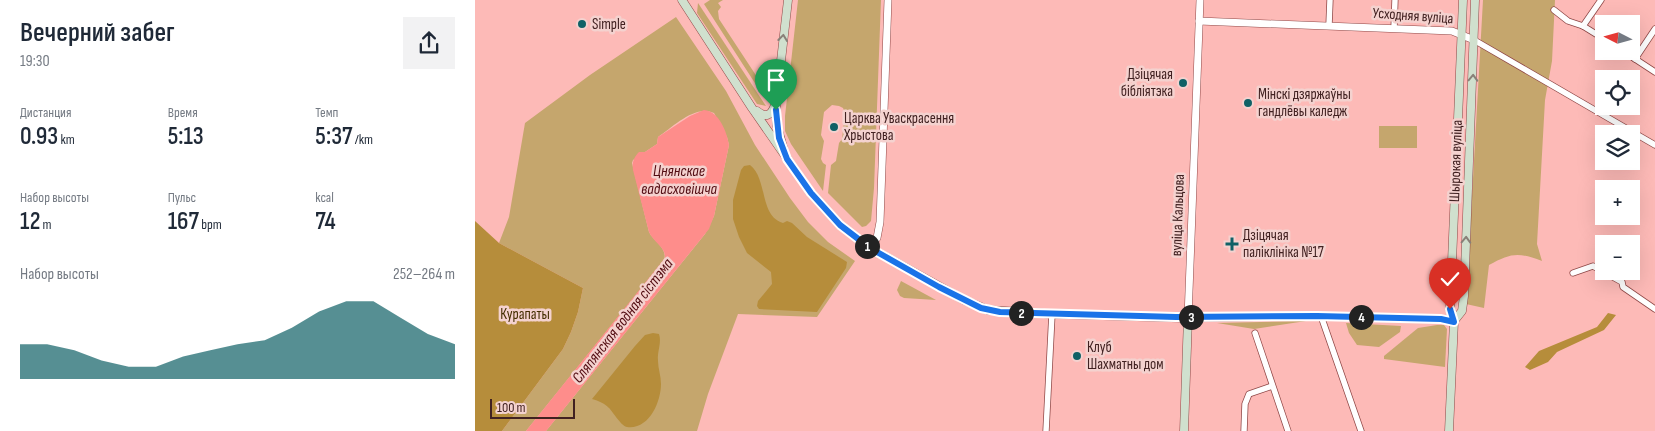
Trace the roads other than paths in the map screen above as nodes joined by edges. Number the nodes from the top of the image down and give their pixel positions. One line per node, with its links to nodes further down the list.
1 (694, 0): 10 (main road)
2 (788, 0): 23 (main road, one-way to 2)
3 (888, 0): 27 (street)
4 (1200, 0): 12 (street, вуліца Кальцова)
5 (1330, 0): 13 (street)
6 (1395, 0): 15 (street)
7 (1463, 0): 17 (main road, Шырокая вуліца)
8 (1475, 0): 19 (main road, Шырокая вуліца)
9 (1601, 0): 14 (street)
10 (683, 3): 24 (main road)
11 (1555, 10): 14 (street)
12 (1199, 21): 13 (street, Усходняя вуліца); 32 (street, вуліца Кальцова)
13 (1329, 25): 15 (street, Усходняя вуліца)
14 (1583, 26): 18 (street)
15 (1394, 28): 17 (street, Усходняя вуліца)
16 (1655, 29): 20 (street)
17 (1461, 33): 19 (street, Усходняя вуліца); 33 (main road, Шырокая вуліца)
18 (1595, 33)
19 (1474, 40): 25 (street, Усходняя вуліца); 33 (main road, Шырокая вуліца, one-way to 19)
20 (1640, 52)
21 (1637, 60): 22 (street)
22 (1655, 72)
23 (776, 104): 24 (main road); 26 (main road)
24 (752, 108): 26 (main road)
25 (1655, 145)
26 (787, 159): 27 (main road)
27 (870, 248): 30 (main road)
28 (1573, 273): 29 (street)
29 (1655, 309)
30 (1051, 314): 32 (main road); 36 (street)
31 (1321, 316): 32 (street); 33 (street); 40 (street)
32 (1188, 318): 37 (main road, вуліца Кальцова)
33 (1454, 322): 41 (main road, Шырокая вуліца)
34 (1255, 333): 35 (street)
35 (1272, 386): 38 (street); 39 (street)
36 (1047, 431)
37 (1184, 431)
38 (1244, 431)
39 (1288, 431)
40 (1361, 431)
41 (1449, 431)

